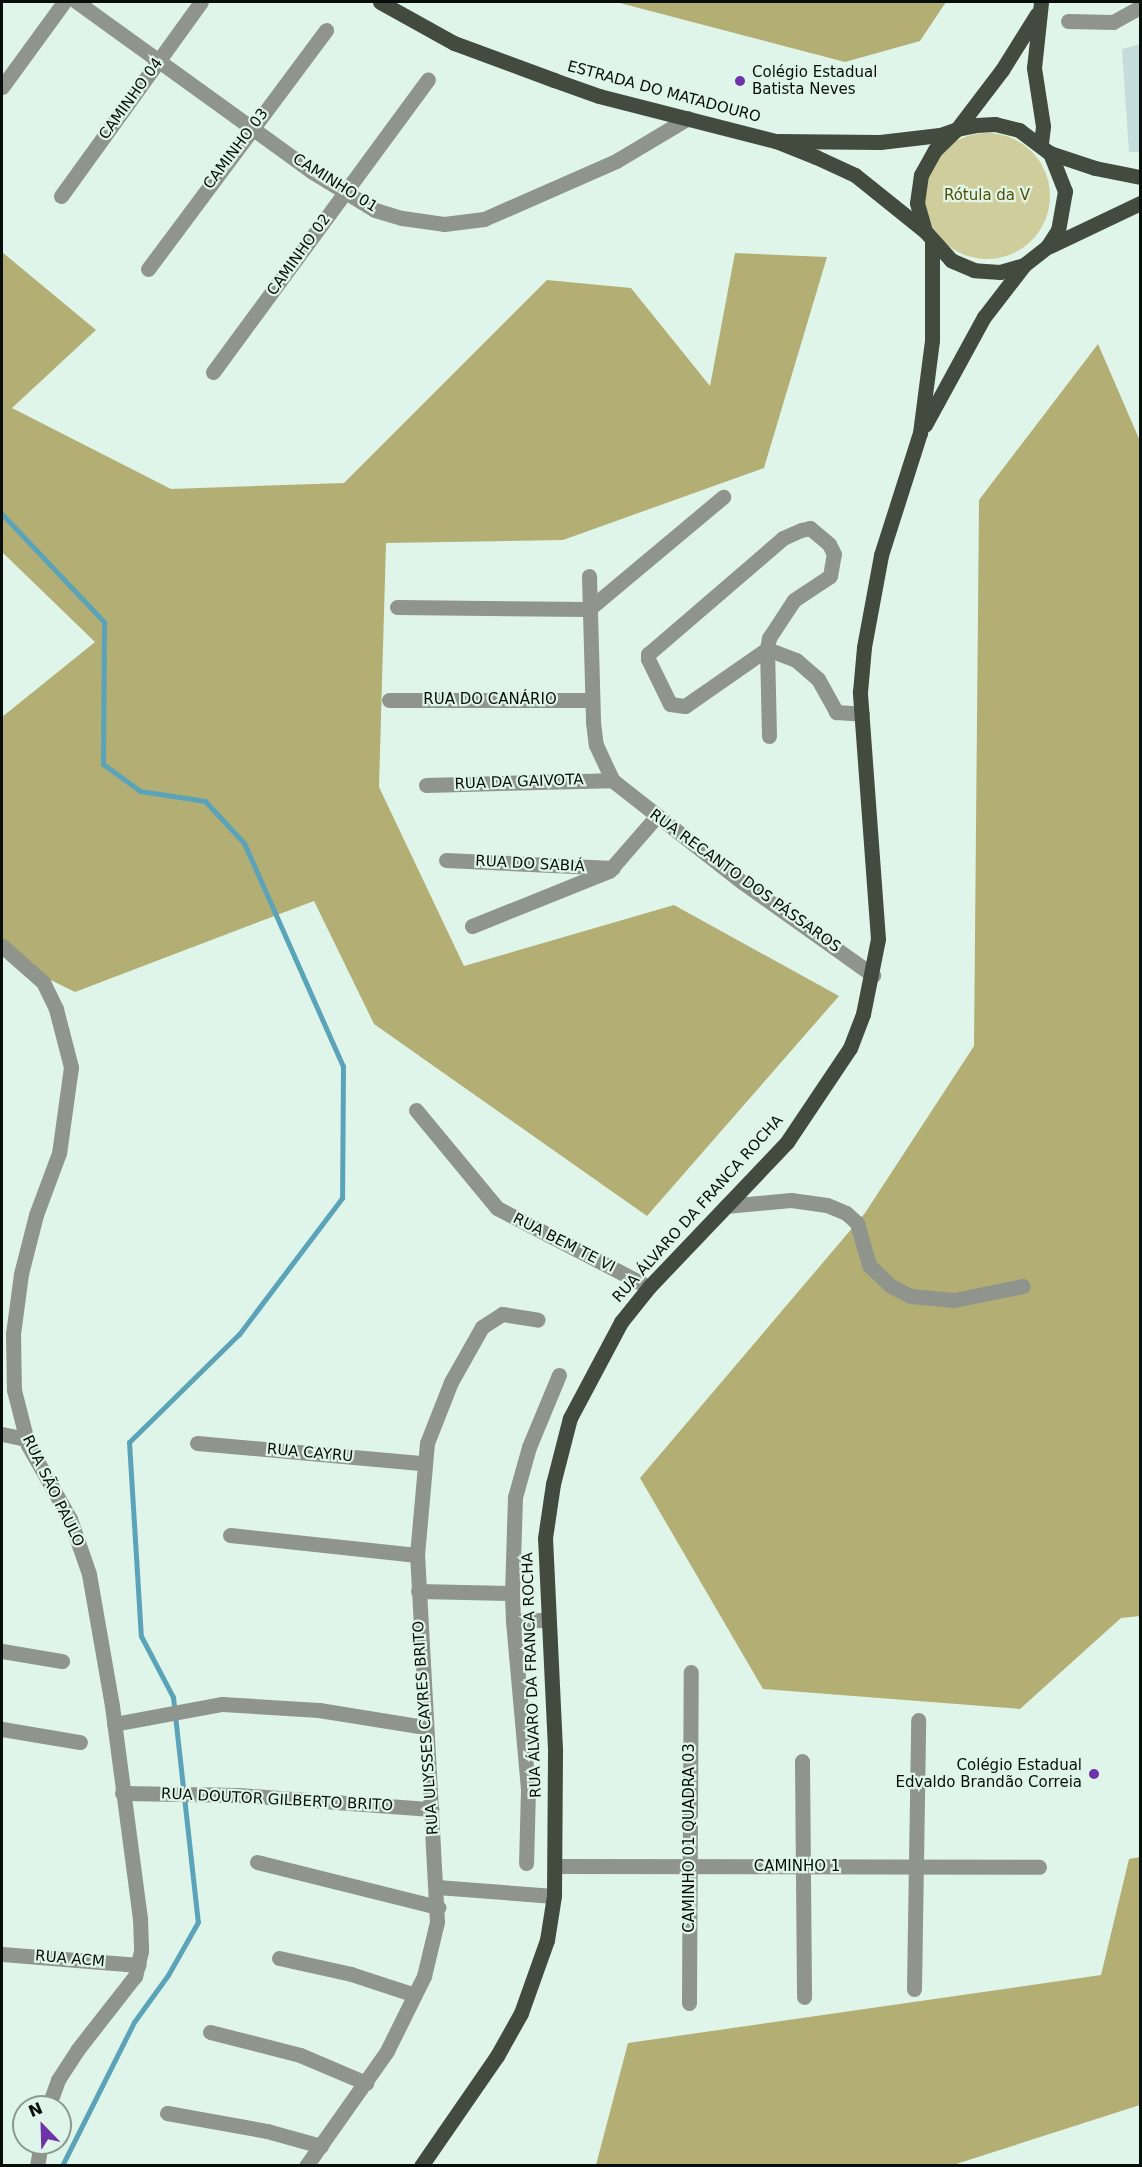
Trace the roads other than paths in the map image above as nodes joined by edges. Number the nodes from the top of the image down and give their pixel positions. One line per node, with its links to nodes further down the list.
1 (64, 2): 11 (street)
2 (77, 2): 9 (street, CAMINHO 01)
3 (201, 2): 9 (street, CAMINHO 04)
4 (380, 2): 12 (main road, ESTRADA DO MATADOURO)
5 (1140, 7): 7 (street)
6 (1039, 8): 14 (main road); 16 (main road)
7 (1068, 21)
8 (326, 30): 13 (street, CAMINHO 03)
9 (160, 60): 13 (street, CAMINHO 01); 19 (street, CAMINHO 04)
10 (428, 80): 18 (street, CAMINHO 02)
11 (2, 87)
12 (688, 118): 15 (main road, ESTRADA DO MATADOURO); 18 (street, CAMINHO 01)
13 (252, 127): 18 (street, CAMINHO 01); 24 (street, CAMINHO 03)
14 (957, 129): 15 (main road, ESTRADA DO MATADOURO); 16 (main road); 21 (main road)
15 (776, 141): 21 (main road, ESTRADA DO MATADOURO)
16 (1046, 148): 17 (main road); 22 (main road)
17 (1140, 177)
18 (345, 192): 25 (street, CAMINHO 02)
19 (61, 196)
20 (1140, 203): 22 (main road)
21 (928, 237): 23 (main road); 26 (main road, RUA ÁLVARO DA FRANCA ROCHA)
22 (1047, 247): 23 (main road)
23 (1024, 265): 26 (main road, RUA ÁLVARO DA FRANCA ROCHA)
24 (148, 269)
25 (213, 372)
26 (920, 433): 34 (main road, RUA ÁLVARO DA FRANCA ROCHA)
27 (723, 497): 30 (street)
28 (589, 576): 30 (street, RUA RECANTO DOS PÁSSAROS)
29 (397, 607): 30 (street)
30 (589, 609): 33 (street, RUA RECANTO DOS PÁSSAROS)
31 (767, 649): 31 (street); 34 (street); 35 (street)
32 (389, 700): 33 (street, RUA DO CANÁRIO)
33 (591, 700): 36 (street, RUA RECANTO DOS PÁSSAROS)
34 (861, 714): 43 (main road, RUA ÁLVARO DA FRANCA ROCHA)
35 (769, 736)
36 (612, 780): 37 (street, RUA DA GAIVOTA); 38 (street, RUA RECANTO DOS PÁSSAROS)
37 (426, 785)
38 (657, 817): 40 (street); 43 (street, RUA RECANTO DOS PÁSSAROS)
39 (446, 860): 40 (street, RUA DO SABIÁ)
40 (613, 868): 41 (street)
41 (472, 926)
42 (2, 946): 51 (street, RUA SÃO PAULO)
43 (873, 975): 45 (main road, RUA ÁLVARO DA FRANCA ROCHA)
44 (416, 1110): 47 (street, RUA BEM TE VI)
45 (726, 1206): 46 (street); 47 (main road, RUA ÁLVARO DA FRANCA ROCHA)
46 (1023, 1286)
47 (649, 1287): 58 (main road, RUA ÁLVARO DA FRANCA ROCHA)
48 (537, 1320): 53 (street, RUA ULYSSES CAYRES BRITO)
49 (559, 1375): 57 (street)
50 (2, 1434): 51 (street)
51 (26, 1439): 64 (street, RUA SÃO PAULO)
52 (197, 1443): 53 (street, RUA CAYRU)
53 (423, 1463): 55 (street, RUA ULYSSES CAYRES BRITO)
54 (230, 1535): 55 (street)
55 (417, 1555): 56 (street, RUA ULYSSES CAYRES BRITO)
56 (418, 1591): 57 (street); 65 (street, RUA ULYSSES CAYRES BRITO)
57 (512, 1593): 59 (street)
58 (548, 1620): 59 (street); 73 (main road, RUA ÁLVARO DA FRANCA ROCHA)
59 (514, 1626): 72 (street)
60 (2, 1651): 61 (street)
61 (62, 1661)
62 (691, 1672): 77 (street, CAMINHO 01 QUADRA 03)
63 (918, 1720): 75 (street)
64 (114, 1724): 65 (street); 69 (street, RUA SÃO PAULO)
65 (424, 1726): 70 (street, RUA ULYSSES CAYRES BRITO)
66 (2, 1729): 67 (street)
67 (80, 1742)
68 (802, 1761): 74 (street)
69 (122, 1793): 70 (street, RUA DOUTOR GILBERTO BRITO); 83 (street, RUA SÃO PAULO)
70 (431, 1809): 78 (street, RUA ULYSSES CAYRES BRITO)
71 (256, 1862): 80 (street)
72 (526, 1863)
73 (555, 1866): 77 (street, CAMINHO 1); 79 (main road, RUA ÁLVARO DA FRANCA ROCHA)
74 (802, 1867): 75 (street, CAMINHO 1); 77 (street, CAMINHO 1); 86 (street)
75 (918, 1867): 76 (street, CAMINHO 1); 84 (street)
76 (1039, 1867)
77 (689, 1868): 87 (street, CAMINHO 01 QUADRA 03)
78 (437, 1887): 79 (street); 80 (street, RUA ULYSSES CAYRES BRITO)
79 (554, 1896): 94 (main road, RUA ÁLVARO DA FRANCA ROCHA)
80 (438, 1907): 85 (street, RUA ULYSSES CAYRES BRITO)
81 (2, 1954): 83 (street, RUA ACM)
82 (279, 1958): 85 (street)
83 (139, 1965): 90 (street, RUA SÃO PAULO)
84 (914, 1989)
85 (415, 1995): 89 (street, RUA ULYSSES CAYRES BRITO)
86 (804, 1997)
87 (689, 2003)
88 (210, 2032): 89 (street)
89 (366, 2083): 92 (street, RUA ULYSSES CAYRES BRITO)
90 (53, 2095)
91 (167, 2113): 92 (street)
92 (321, 2146): 93 (street, RUA ULYSSES CAYRES BRITO)
93 (306, 2166)
94 (420, 2166)

